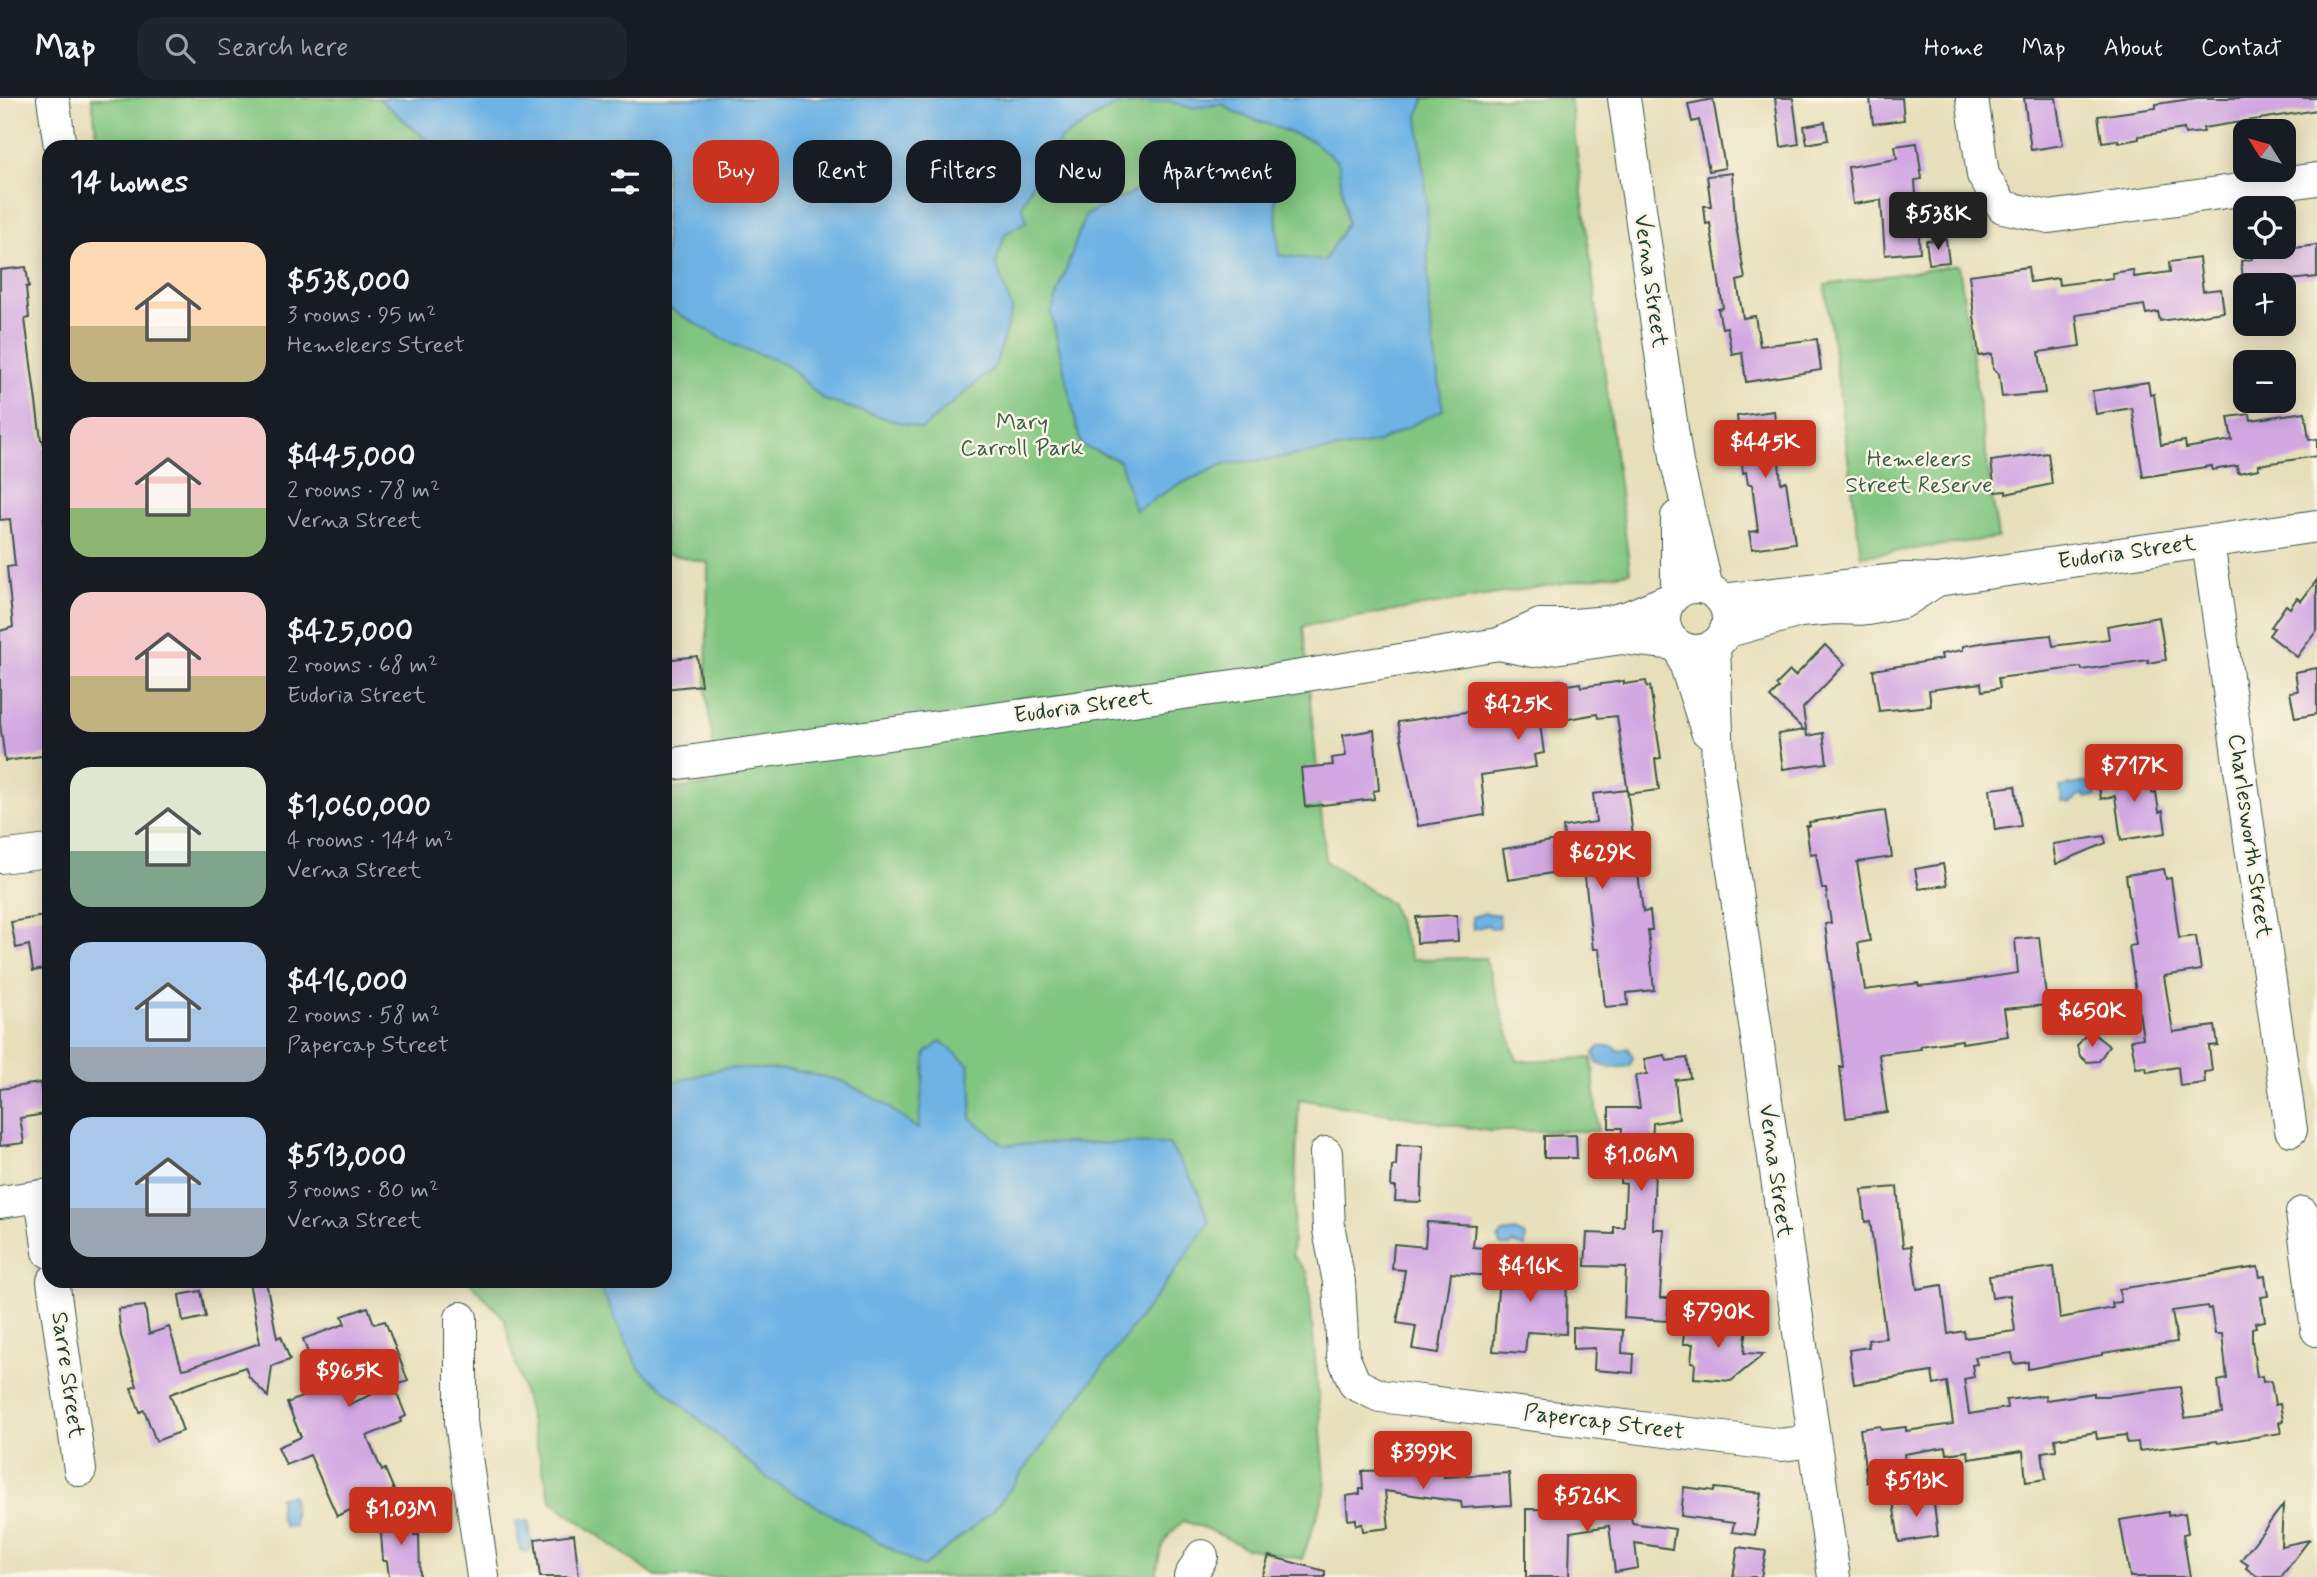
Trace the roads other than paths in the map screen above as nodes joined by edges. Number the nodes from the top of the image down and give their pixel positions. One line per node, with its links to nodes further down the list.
1 (53, 98): 4 (street)
2 (1624, 98): 9 (street, Verna Street)
3 (1972, 98): 5 (street)
4 (59, 140)
5 (2317, 179)
6 (2317, 526): 7 (street, Eudoria Street)
7 (2208, 542): 8 (street, Eudoria Street); 17 (street, Charlesworth Street)
8 (1937, 580): 9 (street, Eudoria Street); 10 (street, Eudoria Street)
9 (1694, 595): 10 (street); 11 (street, Eudoria Street); 12 (street)
10 (1720, 639): 12 (street); 14 (street, Verna Street)
11 (1499, 644): 12 (street, Eudoria Street); 13 (street, Eudoria Street)
12 (1678, 646): 14 (street, Verna Street)
13 (672, 764)
14 (1718, 765): 25 (street, Verna Street)
15 (42, 852): 16 (street)
16 (0, 857)
17 (2291, 1130)
18 (1326, 1153): 25 (street, Papercap Street)
19 (42, 1195): 20 (street)
20 (0, 1202)
21 (2302, 1213): 24 (street)
22 (54, 1288): 26 (street, Sarre Street)
23 (461, 1318): 27 (street)
24 (2317, 1330)
25 (1813, 1441): 28 (street, Verna Street)
26 (80, 1470)
27 (483, 1577)
28 (1834, 1577)

